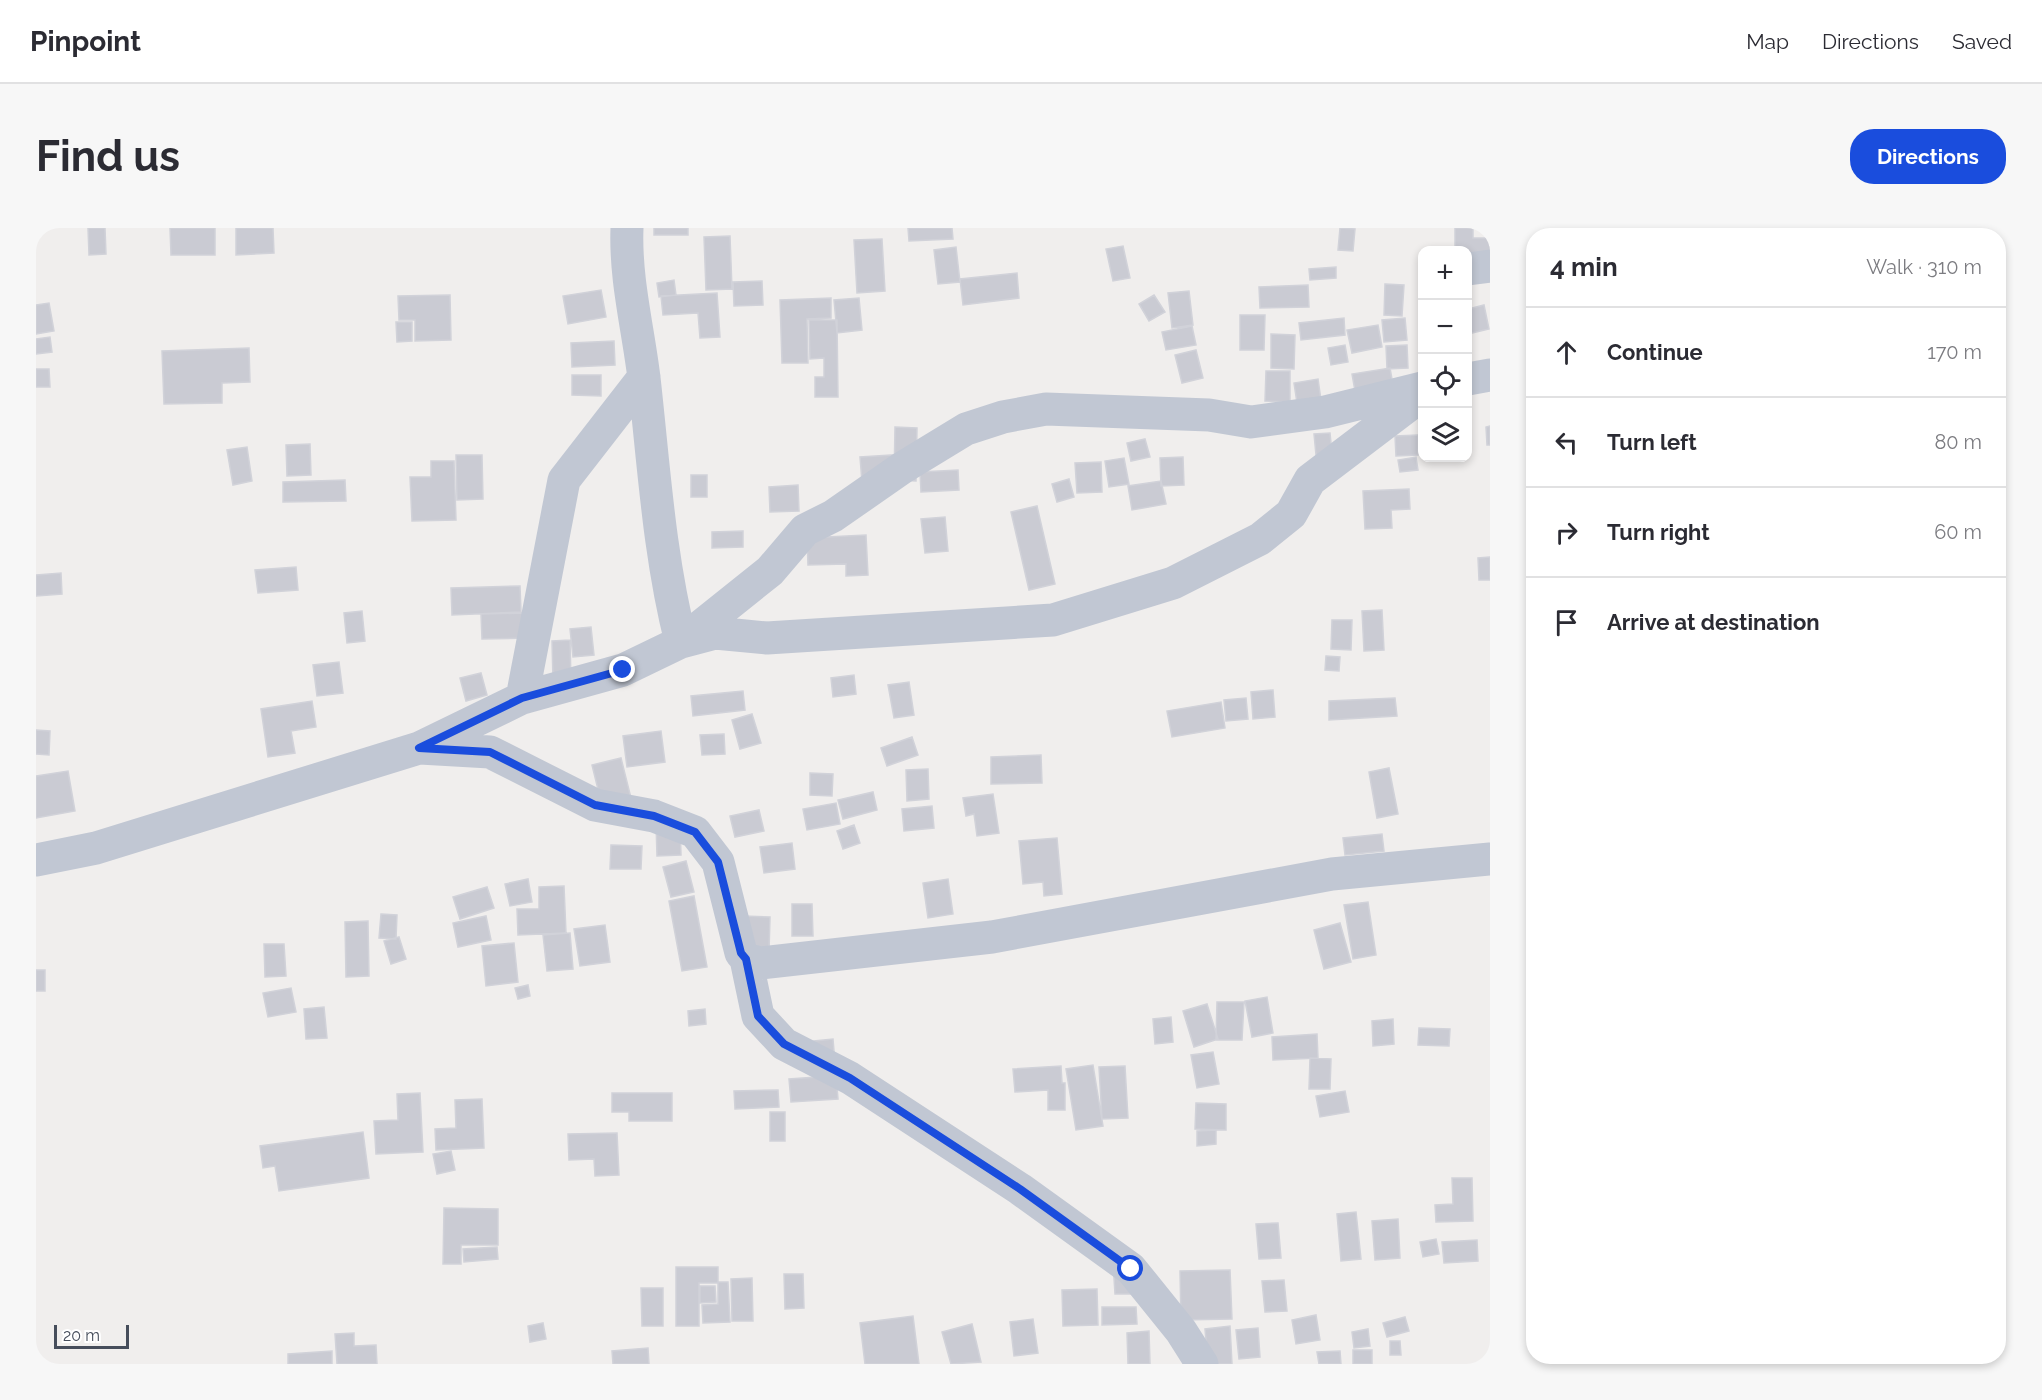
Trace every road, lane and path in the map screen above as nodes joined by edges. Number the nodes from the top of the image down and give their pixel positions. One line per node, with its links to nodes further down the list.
1 (627, 228): 5 (street)
2 (1490, 266): 3 (street)
3 (1472, 268)
4 (1490, 375): 6 (street)
5 (644, 377): 9 (street); 10 (street)
6 (1472, 378)
7 (1418, 389): 9 (street)
8 (1418, 398): 9 (street)
9 (681, 642): 10 (street)
10 (522, 698): 11 (street)
11 (419, 748): 13 (street); 14 (street)
12 (1490, 859): 14 (street)
13 (36, 860)
14 (746, 959): 15 (street)
15 (1202, 1364)

